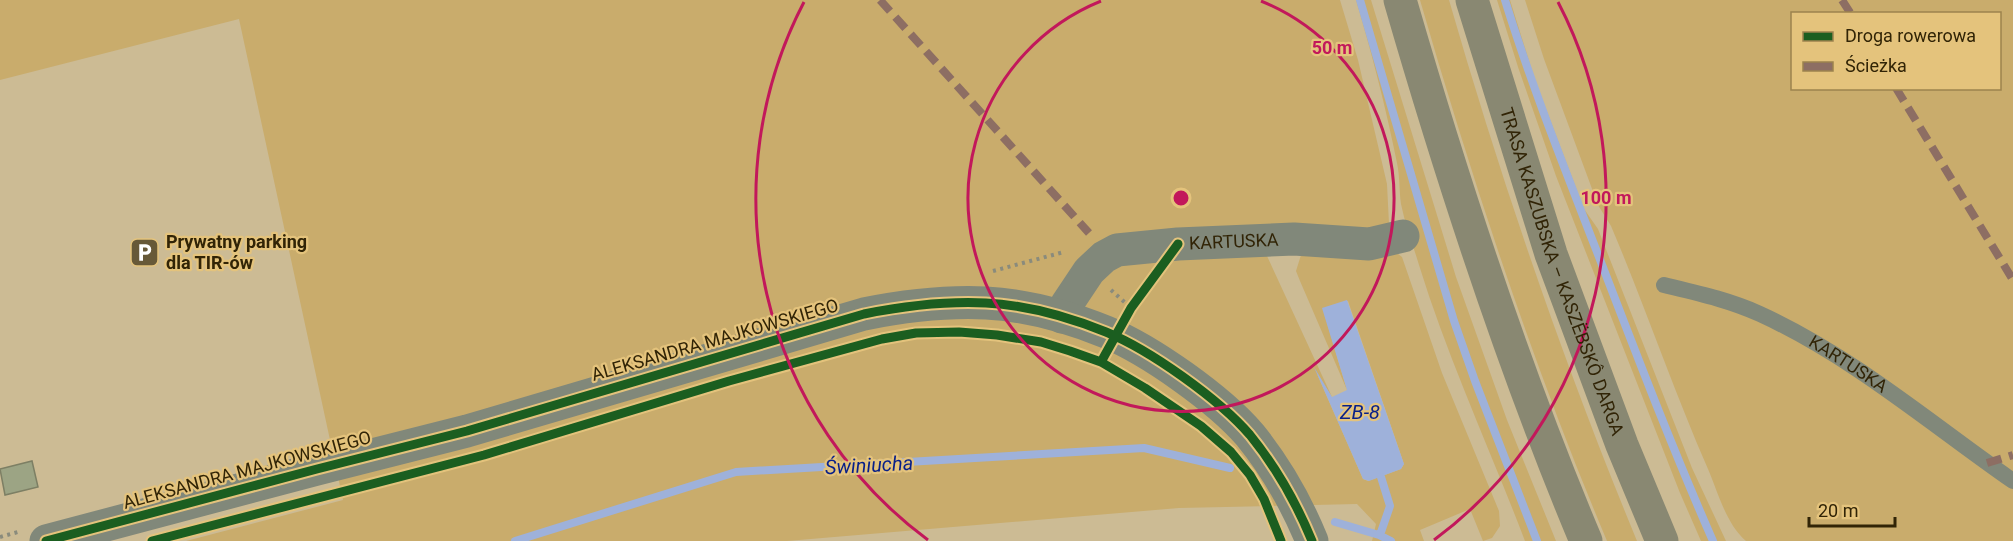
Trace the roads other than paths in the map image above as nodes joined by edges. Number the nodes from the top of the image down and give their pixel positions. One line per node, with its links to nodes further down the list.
1 (1400, 0): 9 (highway)
2 (1472, 0): 10 (highway, TRASA KASZUBSKA – KASZËBSKÔ DARGA)
3 (1403, 236): 5 (street, KARTUSKA)
4 (1664, 285): 6 (lane, KARTUSKA)
5 (1062, 317): 7 (street, ALEKSANDRA MAJKOWSKIEGO); 8 (street, ALEKSANDRA MAJKOWSKIEGO)
6 (2013, 481)
7 (46, 541)
8 (1312, 541)
9 (1586, 541)
10 (1662, 541)

